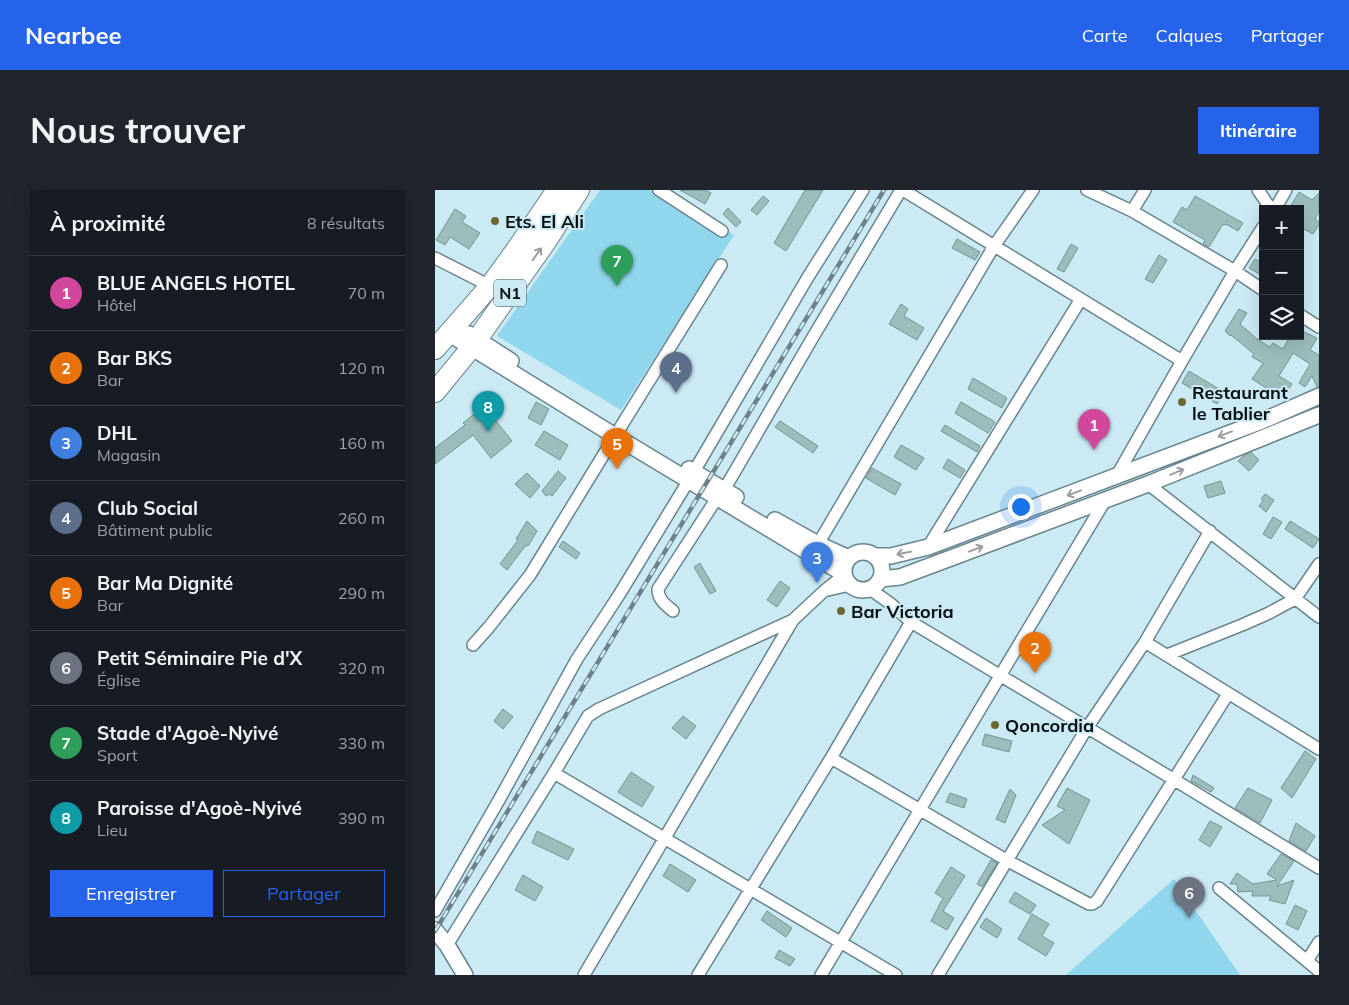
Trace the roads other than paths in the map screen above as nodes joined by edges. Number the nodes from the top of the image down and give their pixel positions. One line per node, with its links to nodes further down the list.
1 (557, 190): 20 (highway, N1)
2 (579, 190): 26 (highway, N1, one-way to 2)
3 (659, 190): 14 (street)
4 (863, 190): 33 (street)
5 (902, 190): 16 (street); 36 (street)
6 (1033, 190): 16 (street)
7 (1087, 190): 13 (street)
8 (1145, 190): 13 (street)
9 (1258, 190): 11 (street)
10 (1286, 190): 12 (street)
11 (1268, 205)
12 (1277, 205)
13 (1132, 211): 19 (street)
14 (722, 232)
15 (1259, 233): 19 (street)
16 (994, 246): 22 (street); 39 (street)
17 (435, 258): 20 (street)
18 (721, 265): 32 (street)
19 (1235, 271): 21 (street); 28 (street)
20 (489, 286): 25 (highway, N1)
21 (1259, 287)
22 (1081, 299): 28 (street); 40 (street)
23 (1304, 317): 24 (street)
24 (1319, 327)
25 (452, 329): 26 (main road); 27 (highway, N1)
26 (474, 344): 29 (highway, N1); 32 (main road)
27 (435, 349)
28 (1182, 361): 34 (street)
29 (435, 392)
30 (1319, 396): 34 (main road, one-way to 34)
31 (1319, 415): 35 (main road, one-way to 31)
32 (617, 432): 33 (main road); 52 (street)
33 (691, 476): 36 (main road); 67 (street)
34 (1116, 477): 40 (main road, one-way to 40)
35 (1148, 484): 37 (main road); 38 (street)
36 (721, 494): 39 (main road); 44 (main road); 47 (street)
37 (1106, 499): 45 (main road, one-way to 37); 54 (street)
38 (1210, 531): 46 (street); 51 (street)
39 (818, 544): 42 (main road)
40 (928, 547): 41 (main road, one-way to 41)
41 (875, 556): 42 (main road); 45 (main road)
42 (849, 558): 44 (main road)
43 (1319, 564): 46 (street)
44 (846, 578): 45 (main road); 49 (street)
45 (876, 584): 50 (street)
46 (1295, 599): 48 (street); 53 (street)
47 (673, 611)
48 (1319, 617)
49 (793, 620): 59 (street); 62 (street)
50 (911, 622): 54 (street); 58 (street)
51 (1145, 642): 53 (street); 56 (street)
52 (473, 645)
53 (1167, 656): 55 (street)
54 (1001, 676): 56 (street); 61 (street)
55 (1228, 694): 57 (street); 60 (street)
56 (1087, 728): 60 (street); 63 (street)
57 (1319, 749)
58 (831, 758): 61 (street); 66 (street)
59 (554, 773): 62 (street); 71 (street)
60 (1173, 779): 63 (street); 64 (street)
61 (920, 810): 63 (street); 69 (street)
62 (664, 839): 66 (street); 75 (street)
63 (1008, 861): 79 (street)
64 (1319, 868)
65 (1219, 888): 72 (street)
66 (752, 889): 69 (street); 76 (street)
67 (435, 911)
68 (435, 930): 71 (main road)
69 (841, 942): 77 (street); 78 (street)
70 (1319, 942): 72 (street)
71 (447, 945): 74 (main road)
72 (1307, 961): 73 (street)
73 (1319, 971)
74 (465, 975)
75 (584, 975)
76 (698, 975)
77 (821, 975)
78 (896, 975)
79 (938, 975)

